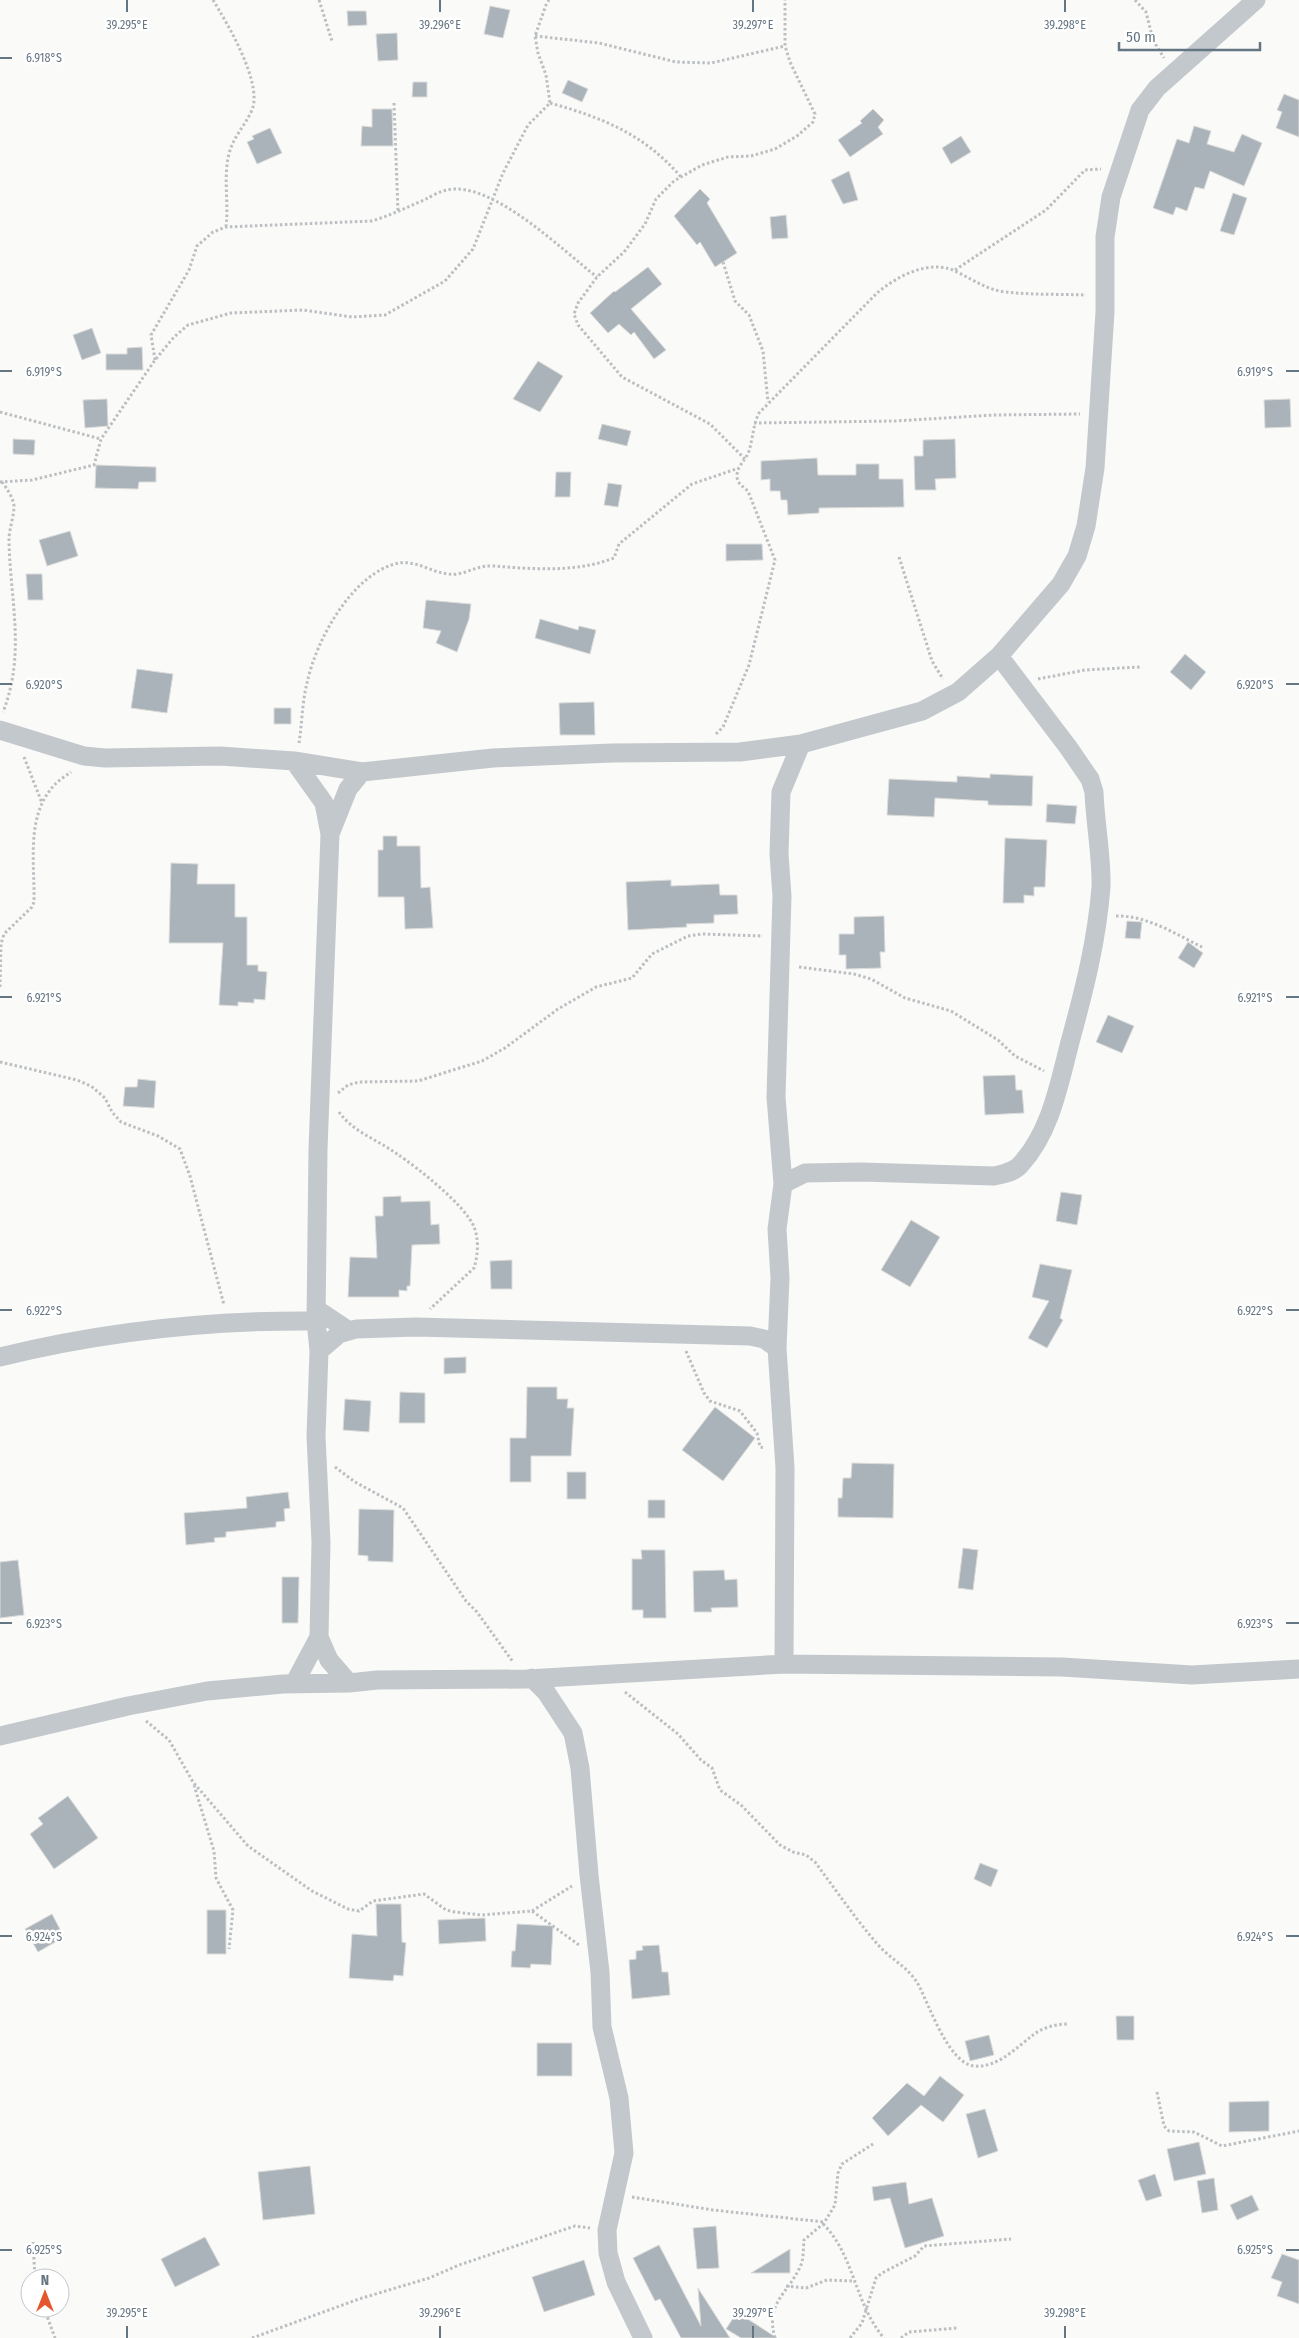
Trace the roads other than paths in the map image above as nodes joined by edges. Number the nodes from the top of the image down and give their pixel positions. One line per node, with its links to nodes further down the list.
1 (1256, 0): 2 (street)
2 (999, 656): 4 (street); 8 (street)
3 (4, 727): 5 (street)
4 (801, 744): 6 (street); 8 (street)
5 (295, 761): 6 (street); 7 (street)
6 (362, 772): 7 (street)
7 (330, 834): 9 (street)
8 (783, 1184): 11 (street)
9 (316, 1315): 10 (street); 12 (street); 13 (street)
10 (349, 1331): 11 (street); 12 (street)
11 (777, 1348): 15 (street)
12 (319, 1351): 14 (street)
13 (0, 1357)
14 (319, 1637): 18 (street); 19 (street)
15 (784, 1664): 16 (street); 17 (street)
16 (1299, 1669)
17 (530, 1679): 18 (street); 21 (street)
18 (349, 1683): 19 (street)
19 (294, 1684): 20 (street)
20 (0, 1736)
21 (643, 2338)

